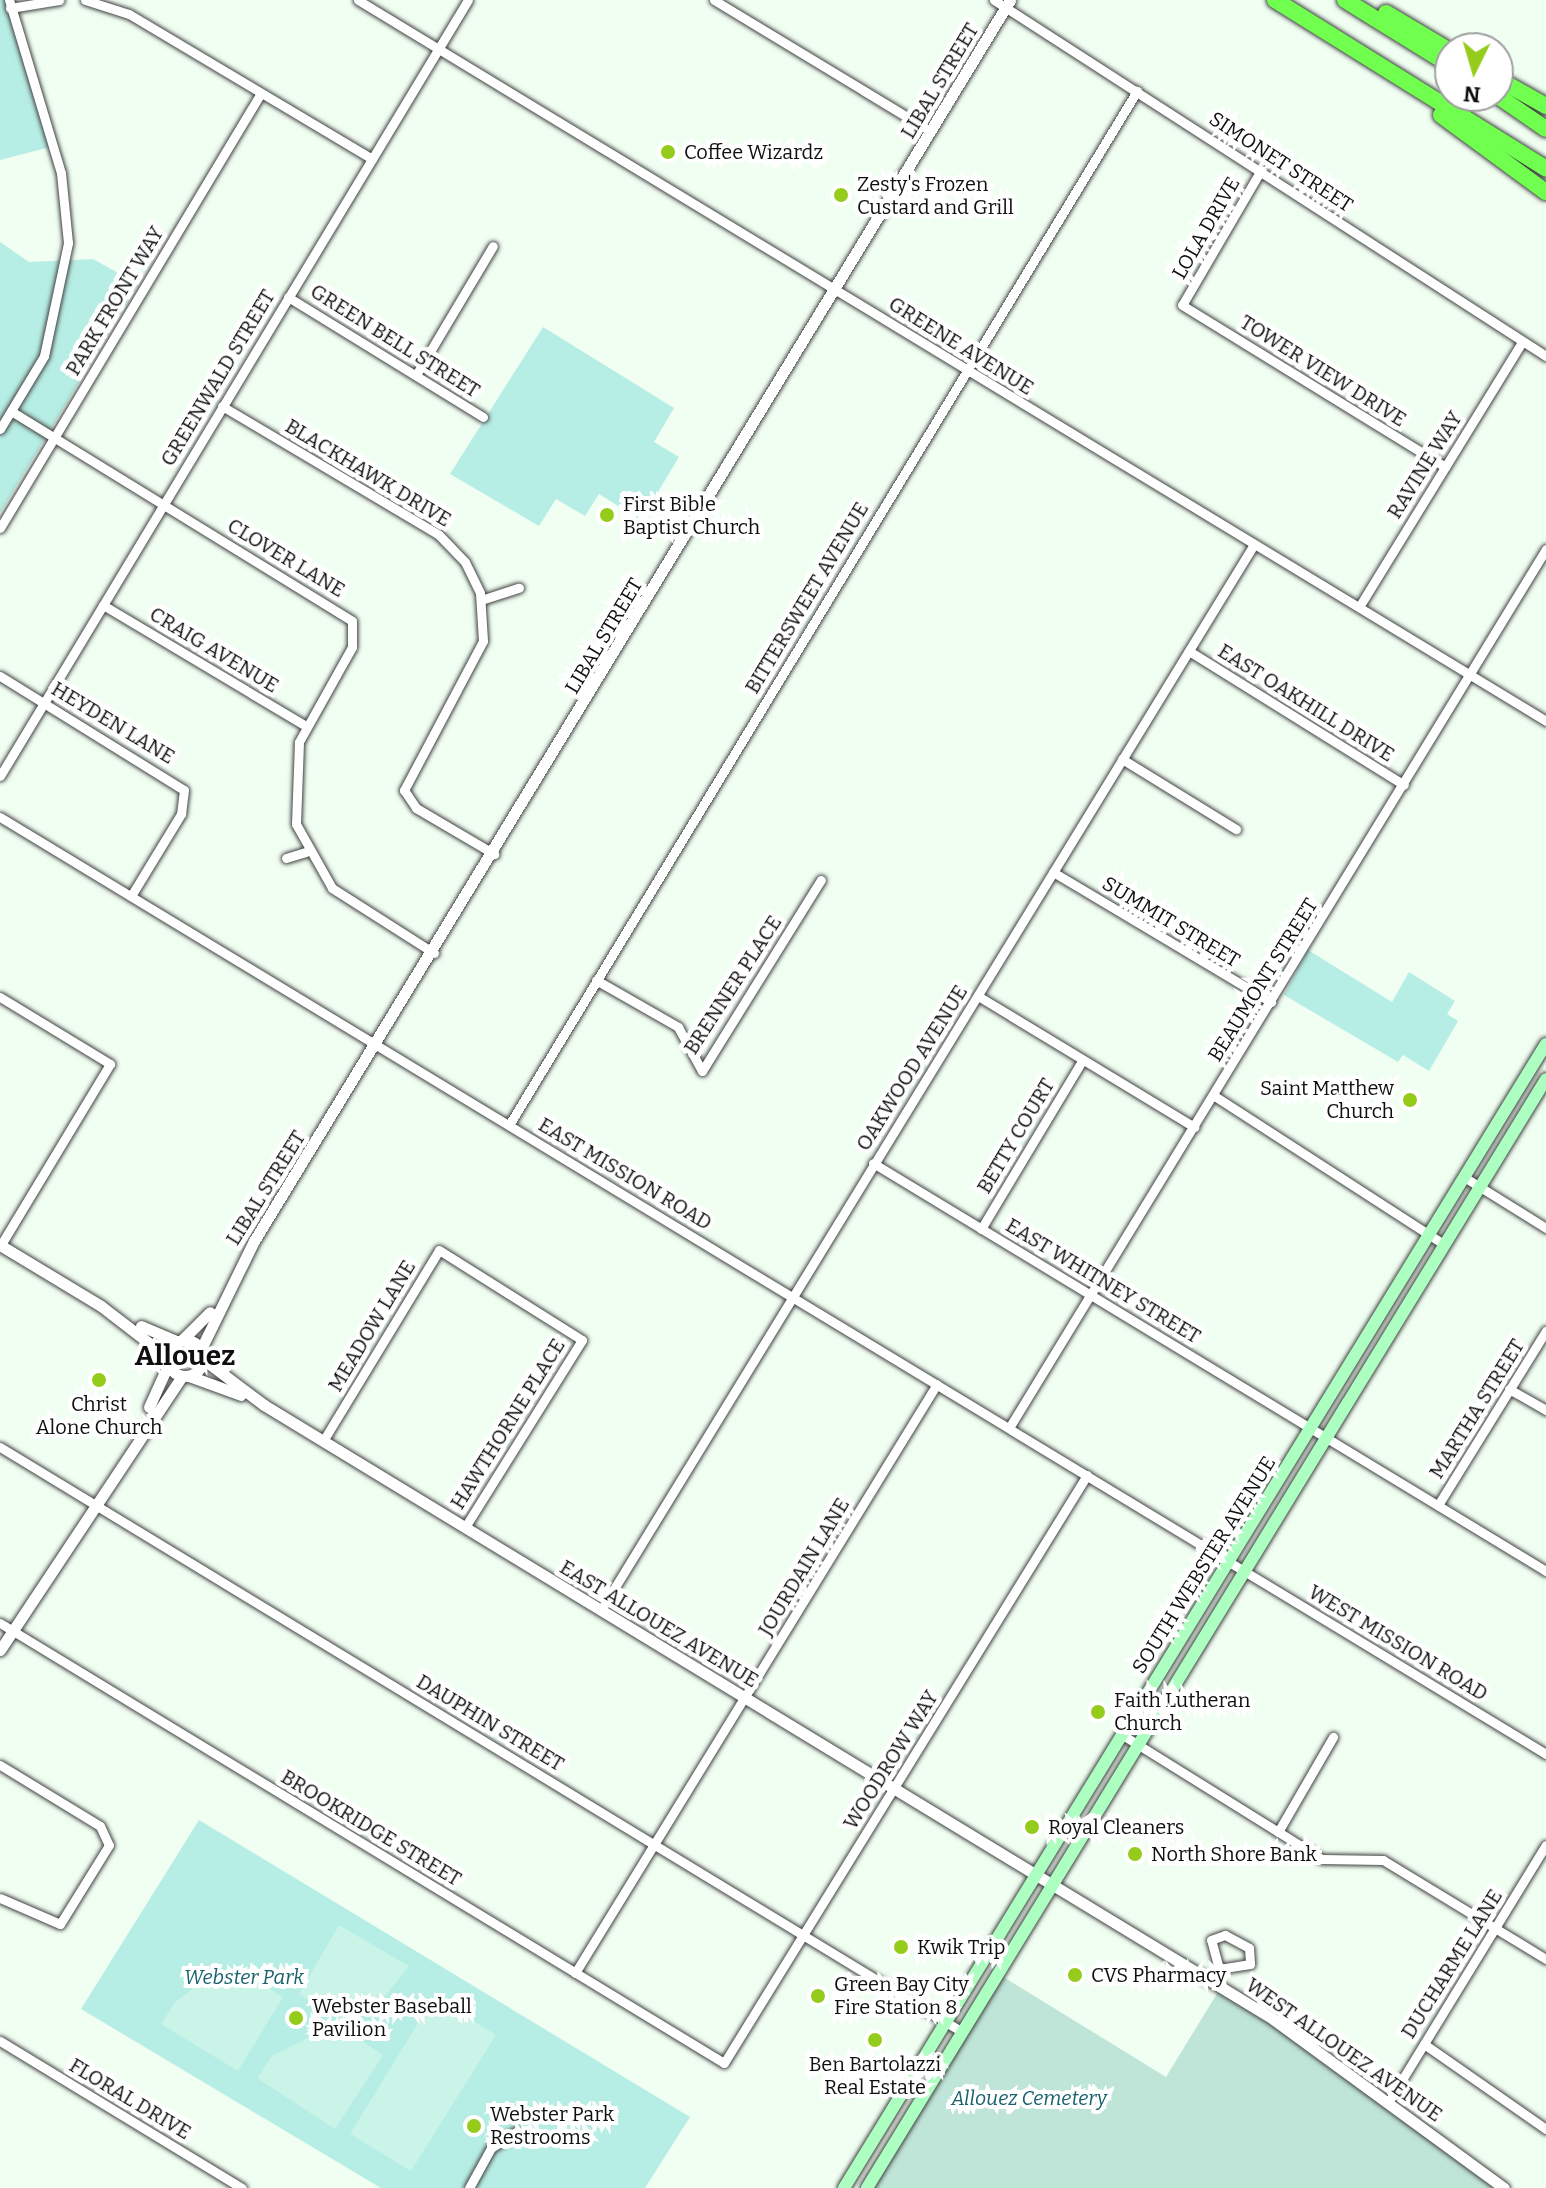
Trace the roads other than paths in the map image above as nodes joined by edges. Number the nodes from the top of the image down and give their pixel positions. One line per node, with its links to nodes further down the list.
1 (59, 0): 10 (street)
2 (85, 0): 18 (street)
3 (358, 0): 13 (street, GREENE AVENUE)
4 (468, 0): 13 (street, GREENWALD STREET)
5 (714, 0): 22 (street)
6 (994, 0): 11 (street, SIMONET STREET)
7 (1275, 0): 15 (highway)
8 (1345, 0): 14 (highway)
9 (1352, 0): 12 (highway)
10 (10, 4): 36 (street)
11 (1008, 4): 17 (street, SIMONET STREET); 22 (street, LIBAL STREET)
12 (1434, 43)
13 (439, 49): 23 (street, GREENWALD STREET); 28 (street, GREENE AVENUE)
14 (1434, 55)
15 (1395, 75): 24 (highway); 26 (highway)
16 (1514, 88): 19 (highway)
17 (1137, 91): 25 (street, SIMONET STREET); 33 (street, BITTERSWEET AVENUE)
18 (261, 93): 23 (street); 39 (street, PARK FRONT WAY)
19 (1546, 106)
20 (1514, 107): 21 (highway)
21 (1546, 129)
22 (930, 131): 28 (street, LIBAL STREET)
23 (372, 159): 29 (street, GREENWALD STREET)
24 (1546, 169)
25 (1261, 170): 30 (street, LOLA DRIVE); 31 (street, SIMONET STREET)
26 (1546, 192)
27 (493, 246): 34 (street)
28 (834, 289): 33 (street, GREENE AVENUE); 61 (street, LIBAL STREET)
29 (288, 297): 34 (street, GREEN BELL STREET); 35 (street, GREENWALD STREET)
30 (1182, 305): 40 (street, TOWER VIEW DRIVE)
31 (1522, 342): 32 (street, SIMONET STREET); 40 (street, RAVINE WAY)
32 (1546, 356)
33 (966, 371): 43 (street, GREENE AVENUE); 67 (street, BITTERSWEET AVENUE)
34 (416, 375): 37 (street, GREEN BELL STREET)
35 (222, 406): 41 (street, GREENWALD STREET); 46 (street, BLACKHAWK DRIVE)
36 (11, 411): 38 (street); 39 (street, CLOVER LANE)
37 (483, 417)
38 (0, 429)
39 (54, 437): 41 (street, CLOVER LANE); 42 (street, PARK FRONT WAY)
40 (1445, 467): 48 (street, RAVINE WAY)
41 (163, 504): 47 (street, GREENWALD STREET); 54 (street, CLOVER LANE)
42 (0, 528)
43 (1253, 546): 48 (street, GREENE AVENUE); 49 (street, OAKWOOD AVENUE)
44 (1546, 549): 50 (street, BEAUMONT STREET)
45 (519, 588): 46 (street)
46 (481, 600): 61 (street, BLACKHAWK DRIVE)
47 (103, 605): 52 (street, GREENWALD STREET); 54 (street, CRAIG AVENUE)
48 (1359, 607): 50 (street, GREENE AVENUE)
49 (1189, 651): 55 (street, OAKWOOD AVENUE); 57 (street, EAST OAKHILL DRIVE)
50 (1470, 675): 53 (street, GREENE AVENUE); 57 (street, BEAUMONT STREET)
51 (0, 676): 52 (street, HEYDEN LANE)
52 (44, 703): 56 (street, GREENWALD STREET); 65 (street, HEYDEN LANE)
53 (1546, 721)
54 (306, 726): 60 (street, CLOVER LANE)
55 (1122, 759): 59 (street); 63 (street, OAKWOOD AVENUE)
56 (0, 776)
57 (1404, 785): 70 (street, BEAUMONT STREET)
58 (0, 817): 65 (street, EAST MISSION ROAD)
59 (1236, 829)
60 (306, 852): 62 (street); 66 (street, CLOVER LANE)
61 (494, 854): 66 (street, LIBAL STREET)
62 (286, 858)
63 (1053, 872): 68 (street, OAKWOOD AVENUE); 70 (street, SUMMIT STREET)
64 (821, 880): 67 (street, BRENNER PLACE)
65 (131, 896): 72 (street, EAST MISSION ROAD)
66 (434, 953): 72 (street, LIBAL STREET)
67 (596, 980): 76 (street, BITTERSWEET AVENUE)
68 (978, 996): 73 (street); 78 (street, OAKWOOD AVENUE)
69 (0, 997): 85 (street)
70 (1271, 1002): 75 (street, BEAUMONT STREET)
71 (1546, 1044): 79 (main road, SOUTH WEBSTER AVENUE)
72 (377, 1045): 76 (street, EAST MISSION ROAD); 86 (street, LIBAL STREET)
73 (1082, 1061): 77 (street); 82 (street, BETTY COURT)
74 (1546, 1079): 80 (main road, SOUTH WEBSTER AVENUE)
75 (1213, 1095): 77 (street, BEAUMONT STREET); 83 (street)
76 (509, 1125): 87 (street, EAST MISSION ROAD)
77 (1194, 1127): 88 (street, BEAUMONT STREET)
78 (873, 1163): 82 (street, EAST WHITNEY STREET); 87 (street, OAKWOOD AVENUE)
79 (1464, 1177): 80 (street); 83 (main road, SOUTH WEBSTER AVENUE)
80 (1479, 1188): 81 (street); 84 (main road, SOUTH WEBSTER AVENUE)
81 (1546, 1228)
82 (981, 1229): 88 (street, EAST WHITNEY STREET)
83 (1429, 1236): 84 (street); 101 (main road, SOUTH WEBSTER AVENUE)
84 (1443, 1244): 102 (main road, SOUTH WEBSTER AVENUE)
85 (1, 1245): 89 (street)
86 (227, 1289): 91 (street, LIBAL STREET); 93 (street, LIBAL STREET)
87 (790, 1295): 96 (street, EAST MISSION ROAD); 113 (street, OAKWOOD AVENUE)
88 (1090, 1295): 100 (street, BEAUMONT STREET); 101 (street, EAST WHITNEY STREET)
89 (101, 1306): 91 (street); 94 (street)
90 (1546, 1331): 97 (street, MARTHA STREET)
91 (180, 1340): 93 (street, EAST ALLOUEZ AVENUE); 94 (street, LIBAL STREET)
92 (582, 1340): 103 (street, MEADOW LANE); 109 (street, HAWTHORNE PLACE)
93 (202, 1354): 95 (street, LIBAL STREET); 98 (street, EAST ALLOUEZ AVENUE)
94 (167, 1361): 95 (street, EAST ALLOUEZ AVENUE); 105 (street)
95 (186, 1376): 98 (street, EAST ALLOUEZ AVENUE); 105 (street)
96 (937, 1384): 100 (street, EAST MISSION ROAD); 117 (street, JOURDAIN LANE)
97 (1509, 1389): 99 (street); 108 (street, MARTHA STREET)
98 (264, 1405): 103 (street, EAST ALLOUEZ AVENUE)
99 (1546, 1410)
100 (1009, 1428): 106 (street, EAST MISSION ROAD)
101 (1314, 1429): 102 (street, EAST WHITNEY STREET); 110 (main road, SOUTH WEBSTER AVENUE)
102 (1327, 1437): 108 (street, EAST WHITNEY STREET); 111 (main road, SOUTH WEBSTER AVENUE)
103 (323, 1441): 109 (street, EAST ALLOUEZ AVENUE)
104 (0, 1447): 107 (street, DAUPHIN STREET)
105 (129, 1447): 107 (street)
106 (1087, 1475): 110 (street, EAST MISSION ROAD); 123 (street, WOODROW WAY)
107 (94, 1504): 115 (street); 125 (street, DAUPHIN STREET)
108 (1438, 1505): 112 (street, EAST WHITNEY STREET)
109 (465, 1527): 113 (street, EAST ALLOUEZ AVENUE)
110 (1231, 1562): 111 (street, WEST MISSION ROAD); 118 (main road, SOUTH WEBSTER AVENUE)
111 (1245, 1571): 120 (main road, SOUTH WEBSTER AVENUE); 121 (street, WEST MISSION ROAD)
112 (1546, 1571)
113 (601, 1610): 117 (street, EAST ALLOUEZ AVENUE)
114 (0, 1623): 115 (street, BROOKRIDGE STREET)
115 (13, 1631): 116 (street); 134 (street, BROOKRIDGE STREET)
116 (0, 1650)
117 (745, 1697): 123 (street, EAST ALLOUEZ AVENUE); 125 (street, JOURDAIN LANE)
118 (1121, 1734): 120 (street); 127 (main road, SOUTH WEBSTER AVENUE)
119 (1333, 1737): 124 (street)
120 (1137, 1745): 124 (street); 128 (main road, SOUTH WEBSTER AVENUE)
121 (1546, 1754)
122 (0, 1765): 129 (street)
123 (895, 1788): 127 (street, EAST ALLOUEZ AVENUE); 131 (street, WOODROW WAY)
124 (1278, 1832): 130 (street)
125 (655, 1844): 131 (street, DAUPHIN STREET); 134 (street, JOURDAIN LANE)
126 (1546, 1845): 130 (street, DUCHARME LANE)
127 (1036, 1874): 128 (street, WEST ALLOUEZ AVENUE); 136 (main road, SOUTH WEBSTER AVENUE)
128 (1052, 1883): 135 (street, WEST ALLOUEZ AVENUE); 137 (main road, SOUTH WEBSTER AVENUE)
129 (0, 1898)
130 (1495, 1928): 132 (street); 139 (street, DUCHARME LANE)
131 (805, 1935): 136 (street, DAUPHIN STREET); 140 (street, WOODROW WAY)
132 (1546, 1959)
133 (1219, 1969): 133 (street); 135 (street)
134 (575, 1973): 140 (street, BROOKRIDGE STREET)
135 (1212, 1981): 141 (street, WEST ALLOUEZ AVENUE)
136 (947, 2022): 137 (street, DAUPHIN STREET); 146 (main road, SOUTH WEBSTER AVENUE)
137 (961, 2031): 147 (main road, SOUTH WEBSTER AVENUE)
138 (0, 2041): 144 (street, FLORAL DRIVE)
139 (1424, 2044): 141 (street, DUCHARME LANE); 142 (street)
140 (724, 2063)
141 (1389, 2101): 148 (street, WEST ALLOUEZ AVENUE)
142 (1546, 2129)
143 (516, 2132): 145 (street)
144 (242, 2188)
145 (469, 2188)
146 (844, 2188)
147 (867, 2188)
148 (1504, 2188)

